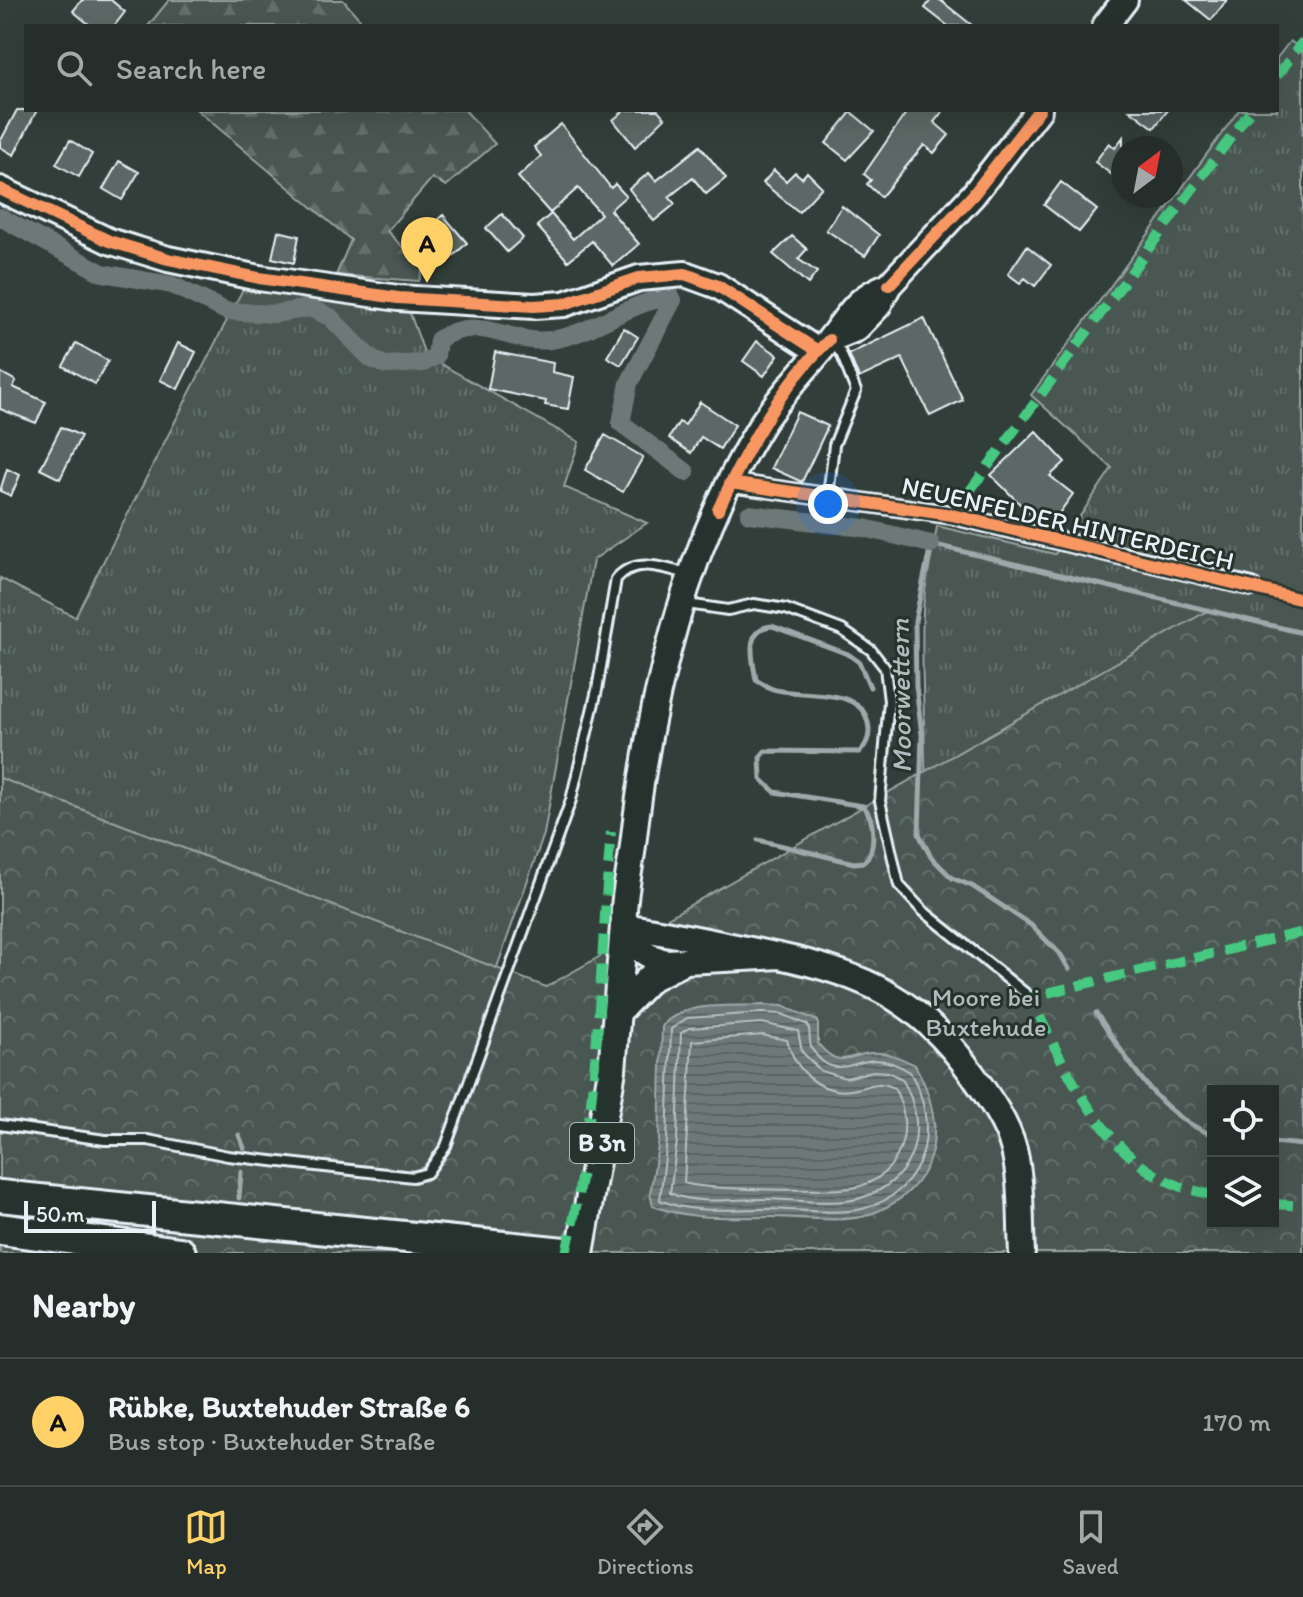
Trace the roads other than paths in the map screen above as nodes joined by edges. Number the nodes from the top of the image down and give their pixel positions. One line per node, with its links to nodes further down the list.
1 (1125, 0): 2 (main road)
2 (1107, 24)
3 (1037, 112): 5 (main road)
4 (0, 189): 5 (main road)
5 (824, 345): 6 (main road); 7 (lane)
6 (730, 483): 7 (street, NEUENFELDER HINTERDEICH); 8 (main road)
7 (828, 496): 9 (street, NEUENFELDER HINTERDEICH)
8 (693, 576): 10 (main road); 16 (lane)
9 (1252, 587)
10 (683, 604): 11 (main road); 14 (lane)
11 (624, 926): 12 (main road); 13 (main road); 15 (main road)
12 (780, 956): 13 (main road); 24 (main road)
13 (680, 963): 15 (main road)
14 (1030, 997)
15 (618, 1011): 23 (main road, B 3n)
16 (0, 1125)
17 (0, 1196): 22 (highway)
18 (0, 1229): 19 (highway)
19 (34, 1234): 20 (highway); 21 (highway)
20 (106, 1253)
21 (180, 1253)
22 (564, 1253)
23 (580, 1253)
24 (1022, 1253)

